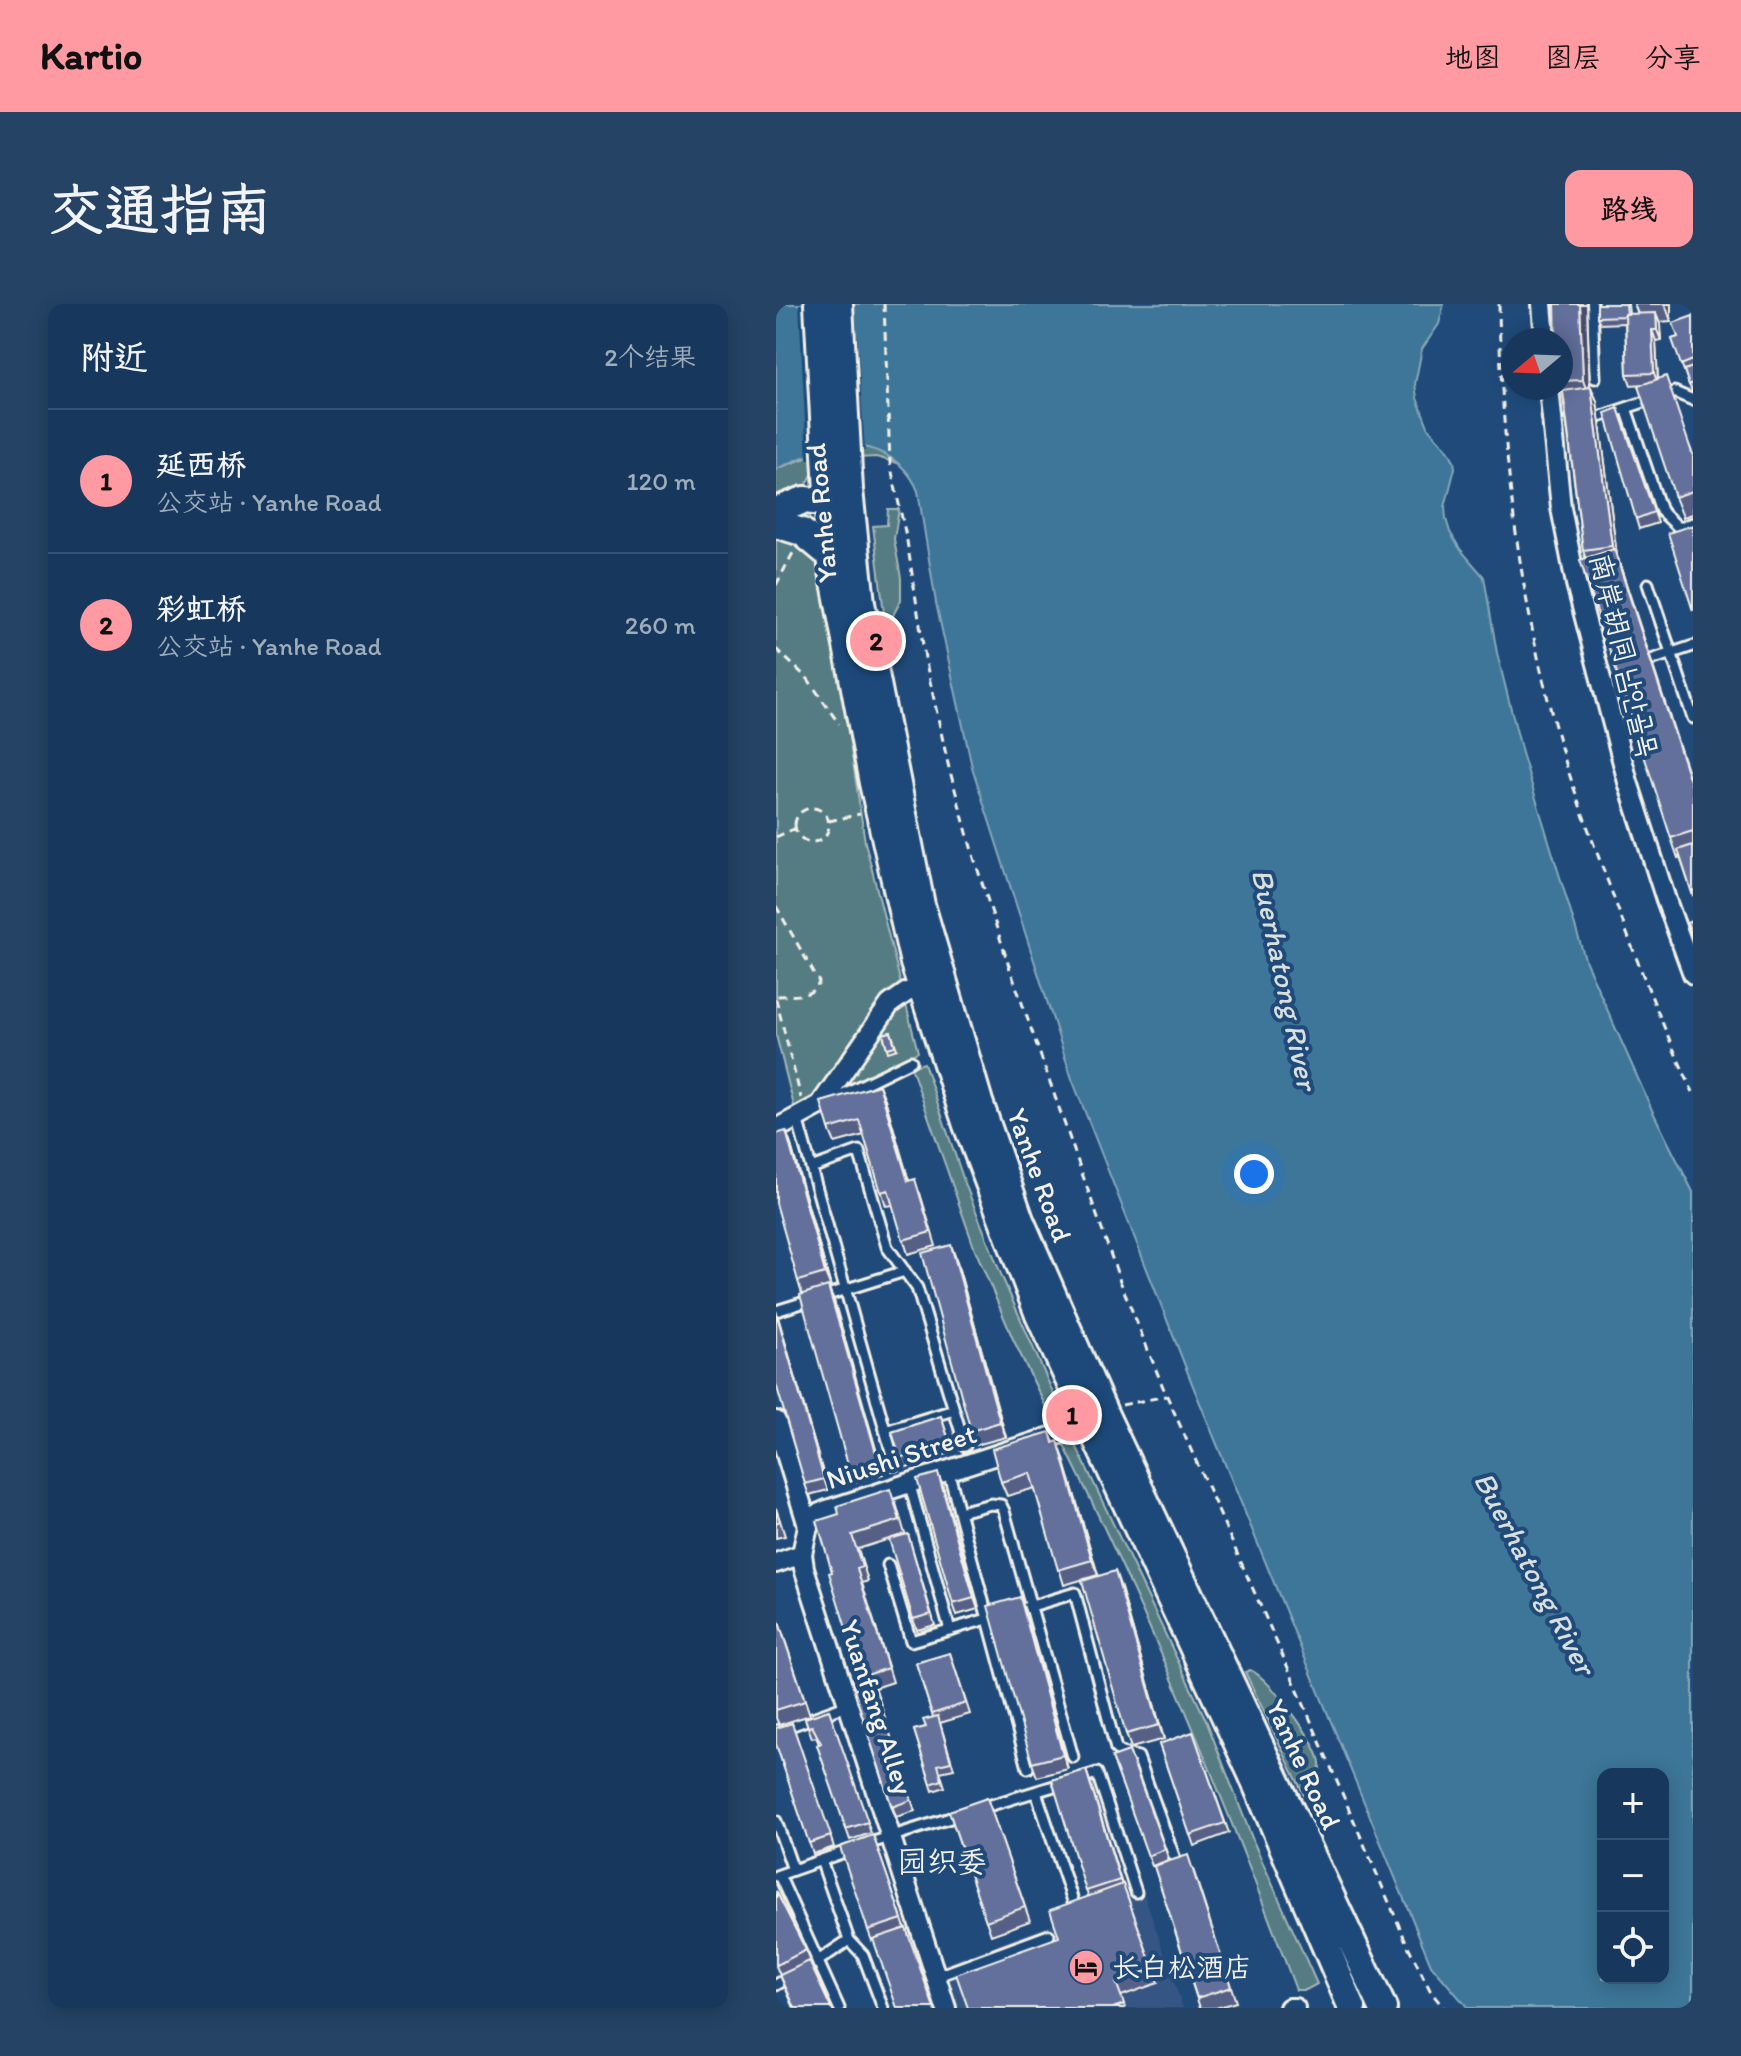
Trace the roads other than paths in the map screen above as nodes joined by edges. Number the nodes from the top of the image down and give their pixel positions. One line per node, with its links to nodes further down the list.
1 (818, 304): 11 (main road, Yanhe Road)
2 (839, 304): 11 (main road, Yanhe Road)
3 (1542, 304): 5 (street)
4 (1592, 304): 6 (lane)
5 (1544, 328)
6 (1595, 378)
7 (1552, 400): 21 (street, 南岸胡同 남안골목)
8 (1693, 400): 9 (lane)
9 (1626, 408): 10 (lane); 13 (lane)
10 (1599, 417)
11 (838, 497): 12 (main road); 15 (main road, Yanhe Road); 72 (main road, Yanhe Road)
12 (776, 511)
13 (1693, 523)
14 (776, 524): 15 (main road)
15 (831, 556): 22 (main road, Yanhe Road)
16 (1648, 584): 18 (lane)
17 (1693, 646): 18 (lane)
18 (1671, 653): 19 (lane); 20 (lane)
19 (1651, 660)
20 (1693, 718)
21 (1693, 974)
22 (922, 987): 24 (street); 71 (main road, Yanhe Road)
23 (911, 1061): 24 (lane)
24 (807, 1112): 25 (street); 26 (lane)
25 (776, 1129)
26 (811, 1168): 27 (lane); 28 (lane)
27 (905, 1271): 28 (lane); 30 (lane)
28 (845, 1289): 29 (lane); 32 (lane)
29 (776, 1311)
30 (954, 1410): 32 (lane); 34 (lane)
31 (776, 1421): 39 (street, Yuanfang Alley)
32 (885, 1431): 35 (lane)
33 (1063, 1433): 36 (street, Niushi Street)
34 (965, 1446)
35 (895, 1465)
36 (948, 1469): 37 (street, Niushi Street); 38 (lane)
37 (909, 1482): 39 (street, Niushi Street); 45 (lane)
38 (959, 1512): 43 (lane); 44 (lane)
39 (808, 1526): 40 (street, Yuanfang Alley)
40 (802, 1554): 41 (street); 46 (street, Yuanfang Alley)
41 (776, 1563)
42 (888, 1565): 45 (lane)
43 (1030, 1606): 44 (lane); 48 (lane); 53 (lane)
44 (988, 1619): 45 (lane); 49 (lane)
45 (950, 1630)
46 (846, 1706): 47 (lane); 52 (street, Yuanfang Alley)
47 (776, 1731)
48 (1073, 1757)
49 (1028, 1768)
50 (1036, 1792): 52 (lane); 57 (lane); 58 (lane)
51 (776, 1821): 55 (lane)
52 (889, 1837): 54 (lane); 64 (street, Yuanfang Alley)
53 (1174, 1856)
54 (821, 1860): 55 (lane); 60 (lane)
55 (793, 1870): 56 (lane)
56 (777, 1875): 63 (lane)
57 (1136, 1892)
58 (1074, 1904)
59 (1049, 1935): 64 (lane)
60 (849, 1940): 62 (lane); 63 (lane)
61 (877, 1949): 62 (lane)
62 (863, 1955): 67 (lane)
63 (818, 1961): 65 (lane); 66 (lane)
64 (935, 1977): 68 (street, Yuanfang Alley)
65 (776, 1985)
66 (839, 2008)
67 (883, 2008)
68 (946, 2008)
69 (1289, 2008): 70 (street)
70 (1295, 2008)
71 (1352, 2008)
72 (1383, 2008)

